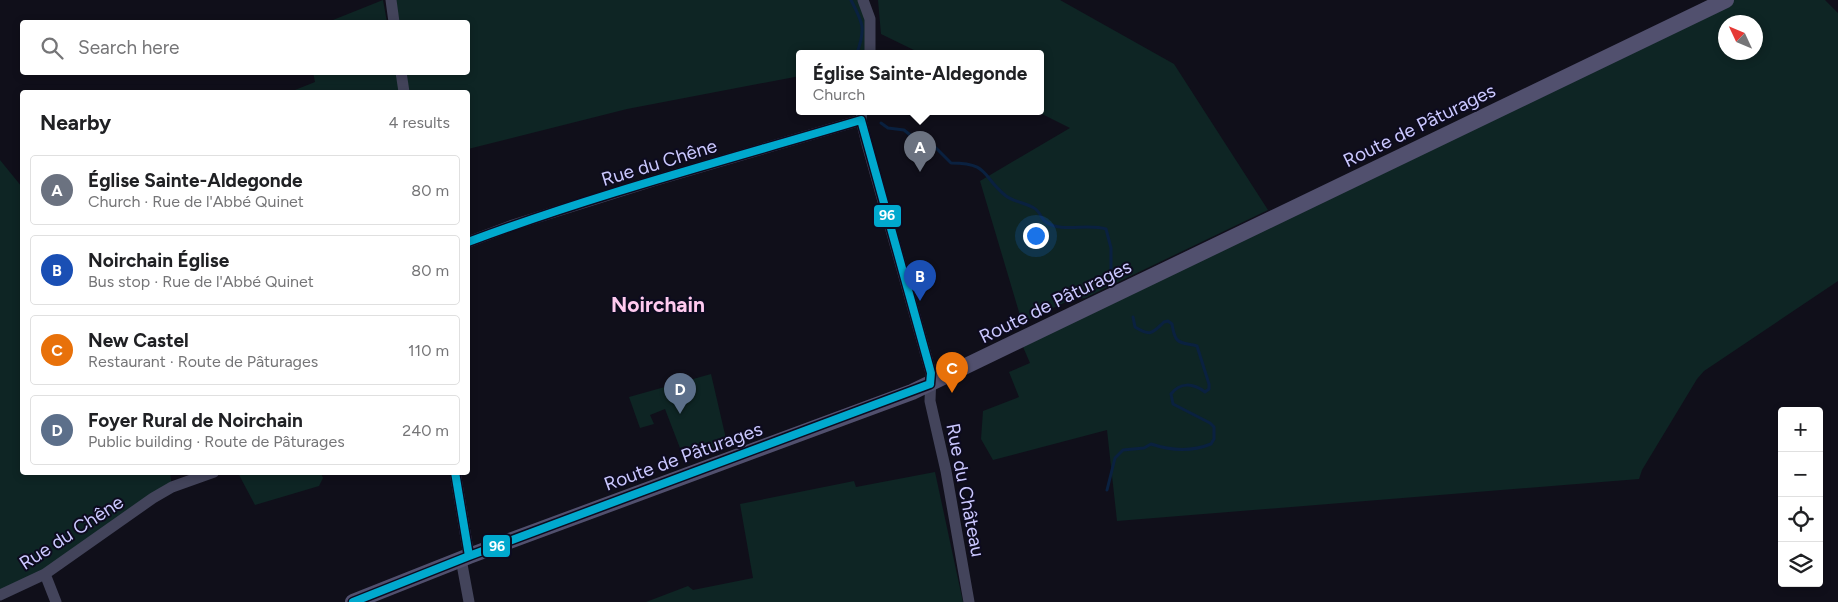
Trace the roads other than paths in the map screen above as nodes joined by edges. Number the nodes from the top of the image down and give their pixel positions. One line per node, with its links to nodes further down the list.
1 (391, 0): 4 (street)
2 (863, 0): 5 (street)
3 (1726, 0): 10 (main road, Route de Pâturages)
4 (394, 20)
5 (870, 50)
6 (401, 75): 7 (street)
7 (404, 90)
8 (862, 115): 9 (street, Rue du Chêne); 10 (street, Rue du Château)
9 (470, 241)
10 (930, 384): 13 (main road, Route de Pâturages); 19 (street, Rue du Château)
11 (206, 475): 14 (street, Rue du Chêne)
12 (455, 475): 13 (street)
13 (465, 558): 17 (main road, Route de Pâturages); 18 (street)
14 (45, 574): 15 (street, Rue du Chêne); 16 (street)
15 (0, 595)
16 (56, 602)
17 (353, 602)
18 (469, 602)
19 (969, 602)

